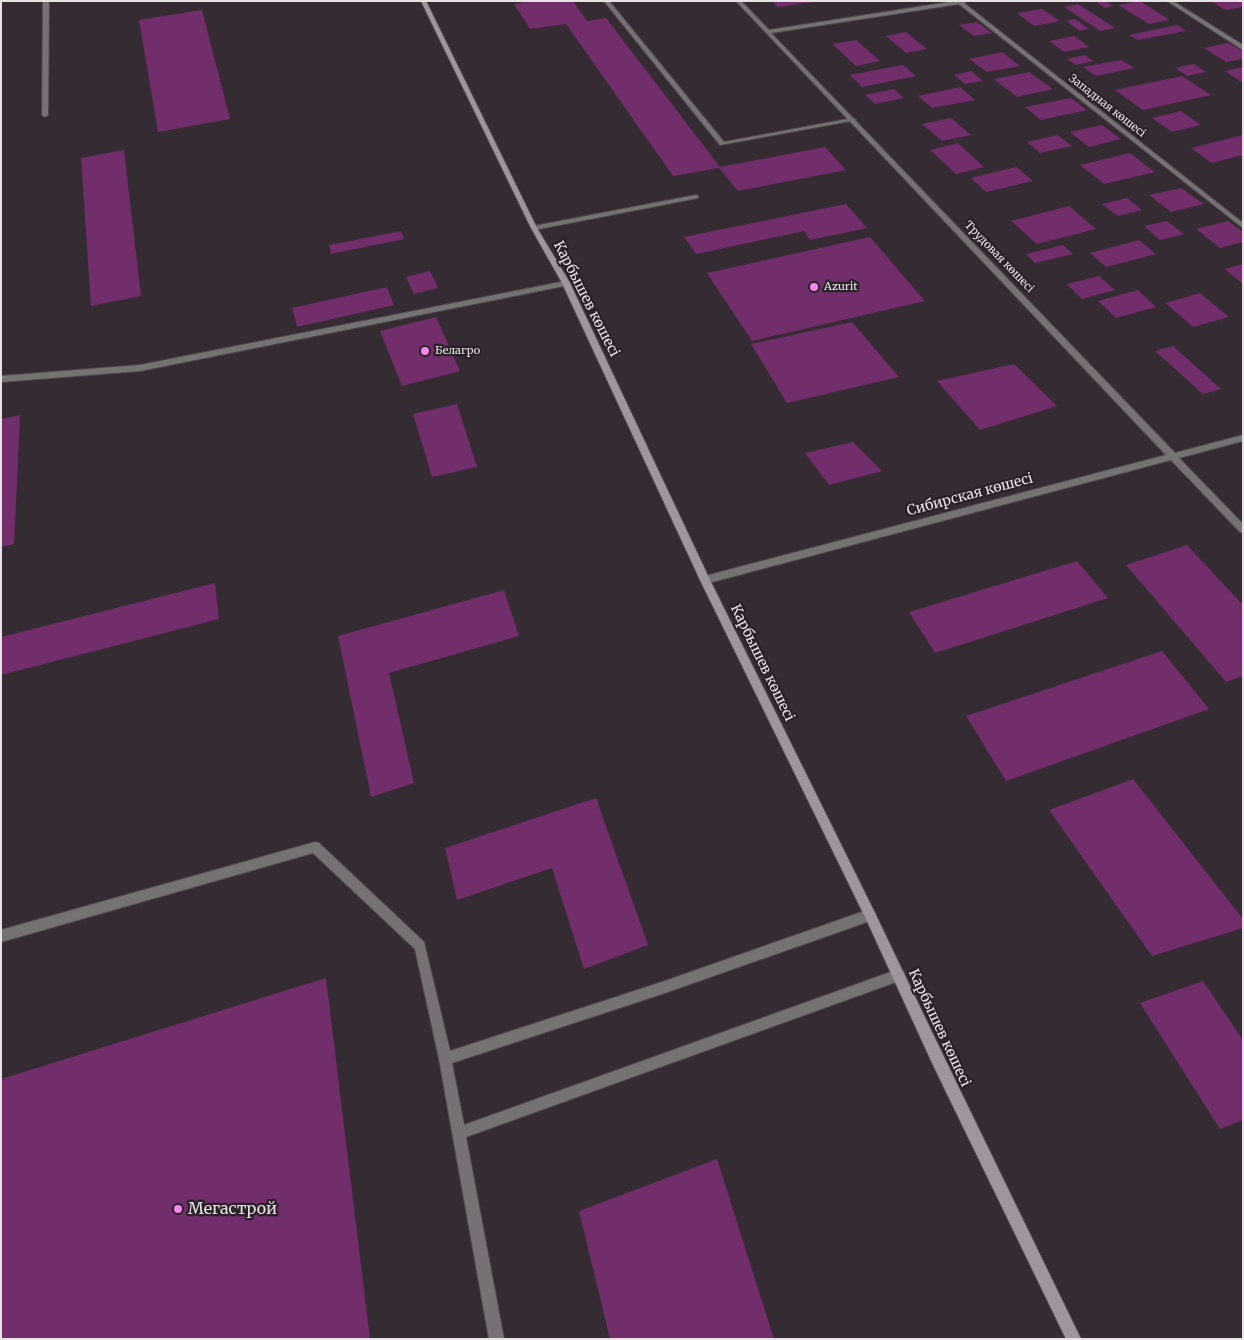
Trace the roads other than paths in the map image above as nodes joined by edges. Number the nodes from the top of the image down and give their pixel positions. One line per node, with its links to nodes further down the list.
1 (46, 1): 10 (street)
2 (424, 1): 14 (main road, Карбышев көшесі)
3 (606, 1): 11 (street)
4 (738, 1): 8 (street, Трудовая көшесі)
5 (969, 1): 7 (street)
6 (1169, 1): 9 (street)
7 (959, 2): 8 (street); 13 (street, Западная көшесі)
8 (767, 32): 11 (street, Трудовая көшесі)
9 (1243, 48)
10 (45, 115)
11 (853, 120): 18 (street, Трудовая көшесі)
12 (696, 197): 14 (street)
13 (1243, 226)
14 (534, 228): 15 (main road, Карбышев көшесі)
15 (566, 283): 16 (street); 20 (main road, Карбышев көшесі)
16 (1, 379)
17 (1243, 438): 18 (street, Сибирская көшесі)
18 (1172, 456): 19 (street, Трудовая көшесі); 20 (street, Сибирская көшесі)
19 (1243, 530)
20 (705, 580): 21 (main road, Карбышев көшесі)
21 (870, 914): 23 (main road, Карбышев көшесі); 24 (street)
22 (1, 936): 24 (street)
23 (899, 976): 25 (street); 27 (main road, Карбышев көшесі)
24 (445, 1059): 25 (street)
25 (459, 1133): 26 (street)
26 (497, 1339)
27 (1074, 1339)

